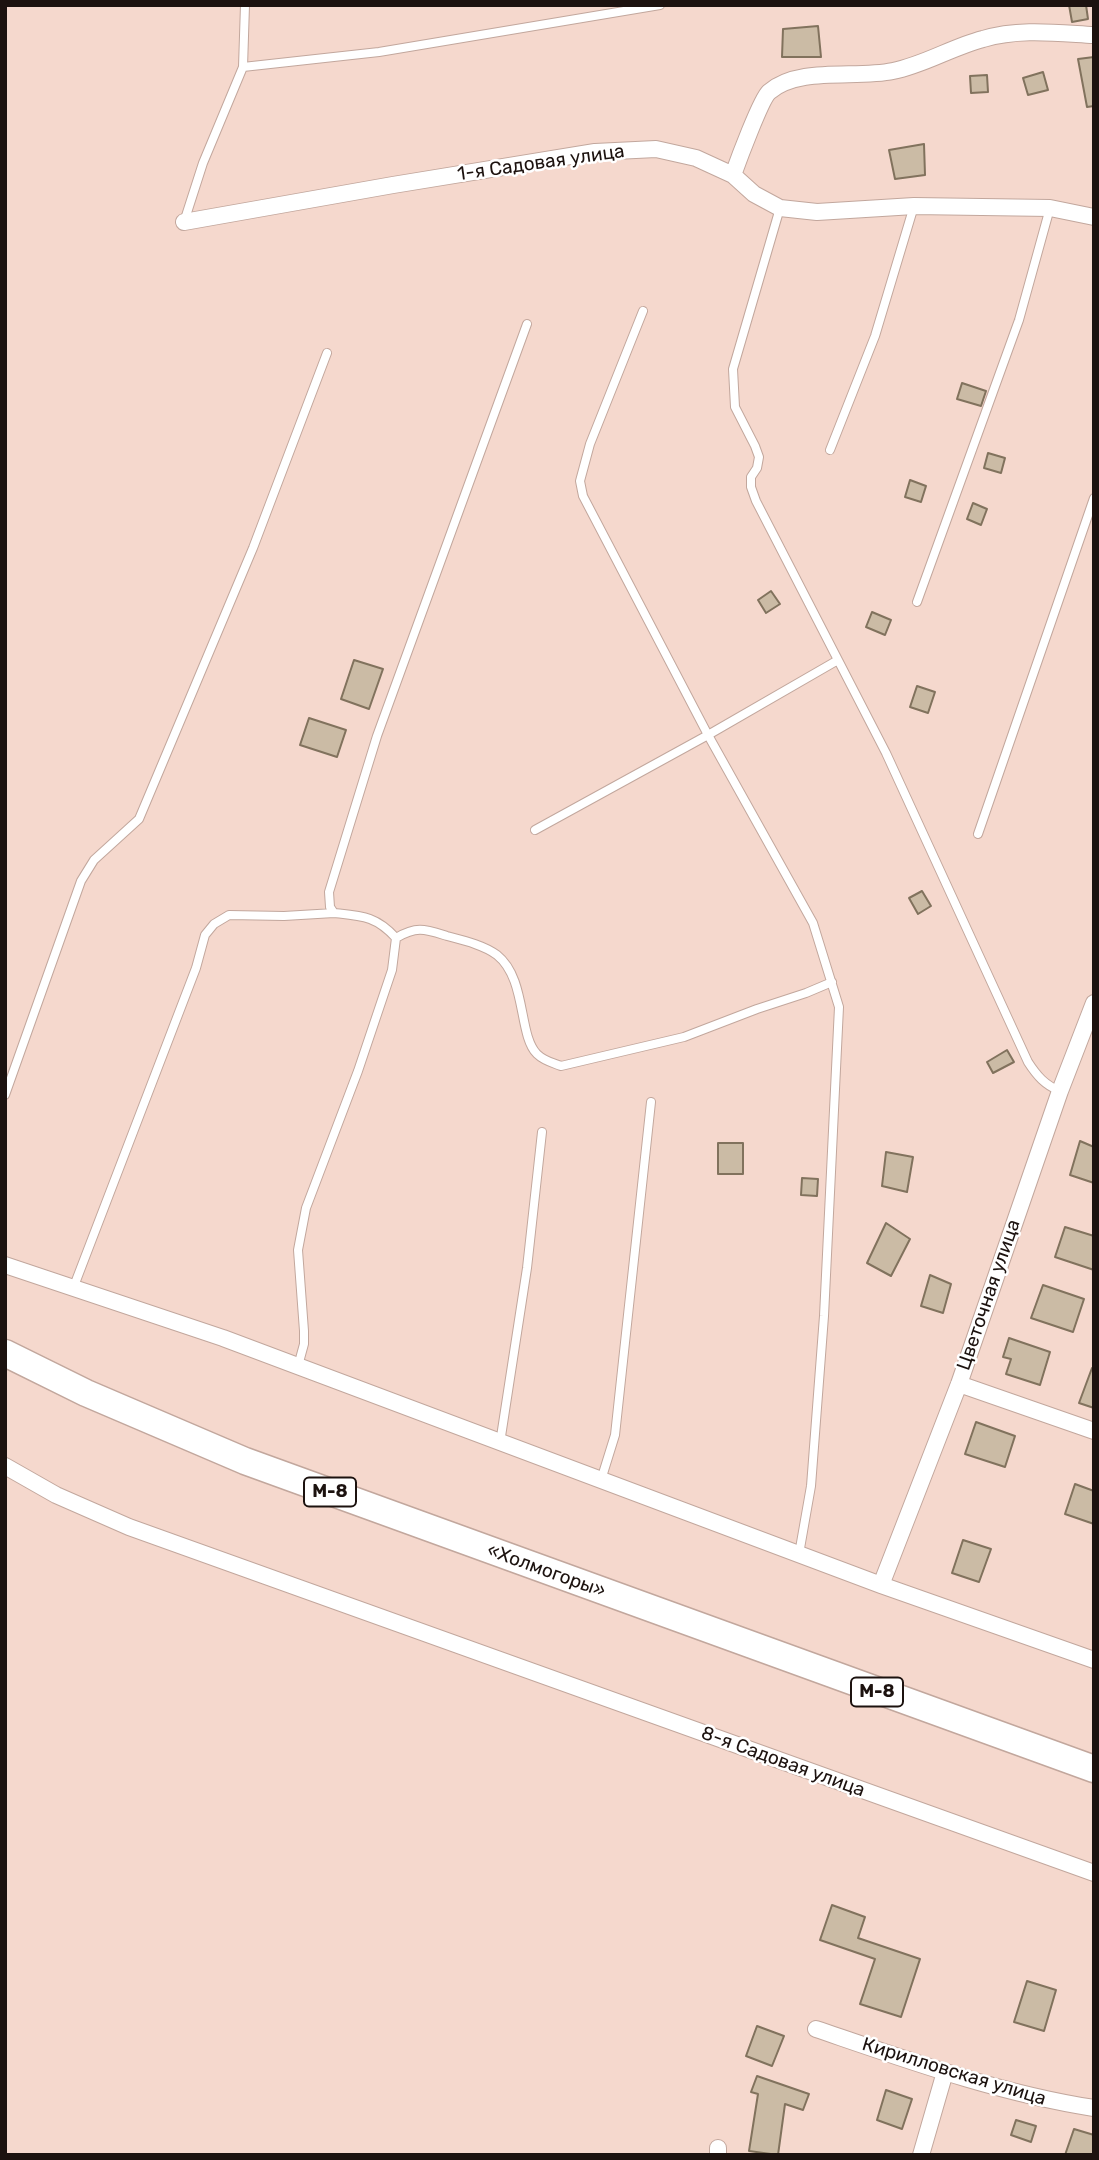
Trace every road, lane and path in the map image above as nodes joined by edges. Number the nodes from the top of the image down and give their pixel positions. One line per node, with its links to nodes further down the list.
1 (244, 5): 4 (lane)
2 (660, 5): 4 (lane)
3 (1094, 35): 5 (street)
4 (243, 67): 10 (lane)
5 (733, 175): 7 (street, 1-я Садовая улица); 10 (street, 1-я Садовая улица)
6 (914, 206): 7 (street, 1-я Садовая улица); 8 (street, 1-я Садовая улица); 14 (lane)
7 (780, 208): 17 (lane)
8 (1050, 208): 9 (street, 1-я Садовая улица); 16 (lane)
9 (1094, 217)
10 (184, 222)
11 (643, 311): 18 (lane)
12 (527, 324): 21 (lane)
13 (327, 353): 26 (lane)
14 (830, 450)
15 (1094, 498): 20 (lane)
16 (917, 603)
17 (838, 660): 18 (lane); 25 (lane)
18 (708, 735): 19 (lane); 23 (lane)
19 (535, 830)
20 (978, 834)
21 (334, 913): 22 (lane); 30 (lane)
22 (396, 938): 23 (lane); 32 (lane)
23 (832, 982): 38 (lane)
24 (1094, 1003): 25 (street, Цветочная улица)
25 (1060, 1091): 33 (street, Цветочная улица)
26 (5, 1094)
27 (651, 1102): 37 (lane)
28 (542, 1132): 35 (lane)
29 (5, 1265): 30 (street)
30 (74, 1286): 32 (street)
31 (5, 1353): 41 (highway, «Холмогоры» / М-8)
32 (298, 1366): 35 (street)
33 (959, 1384): 34 (street); 39 (street, Цветочная улица)
34 (1094, 1431)
35 (500, 1443): 37 (street)
36 (5, 1466): 42 (street, 8-я Садовая улица)
37 (601, 1480): 38 (street)
38 (799, 1554): 39 (street)
39 (881, 1585): 40 (street)
40 (1094, 1660)
41 (1094, 1769)
42 (1094, 1873)
43 (816, 2029): 44 (street, Кирилловская улица)
44 (945, 2072): 45 (street, Кирилловская улица); 46 (street)
45 (1094, 2108)
46 (921, 2155)

